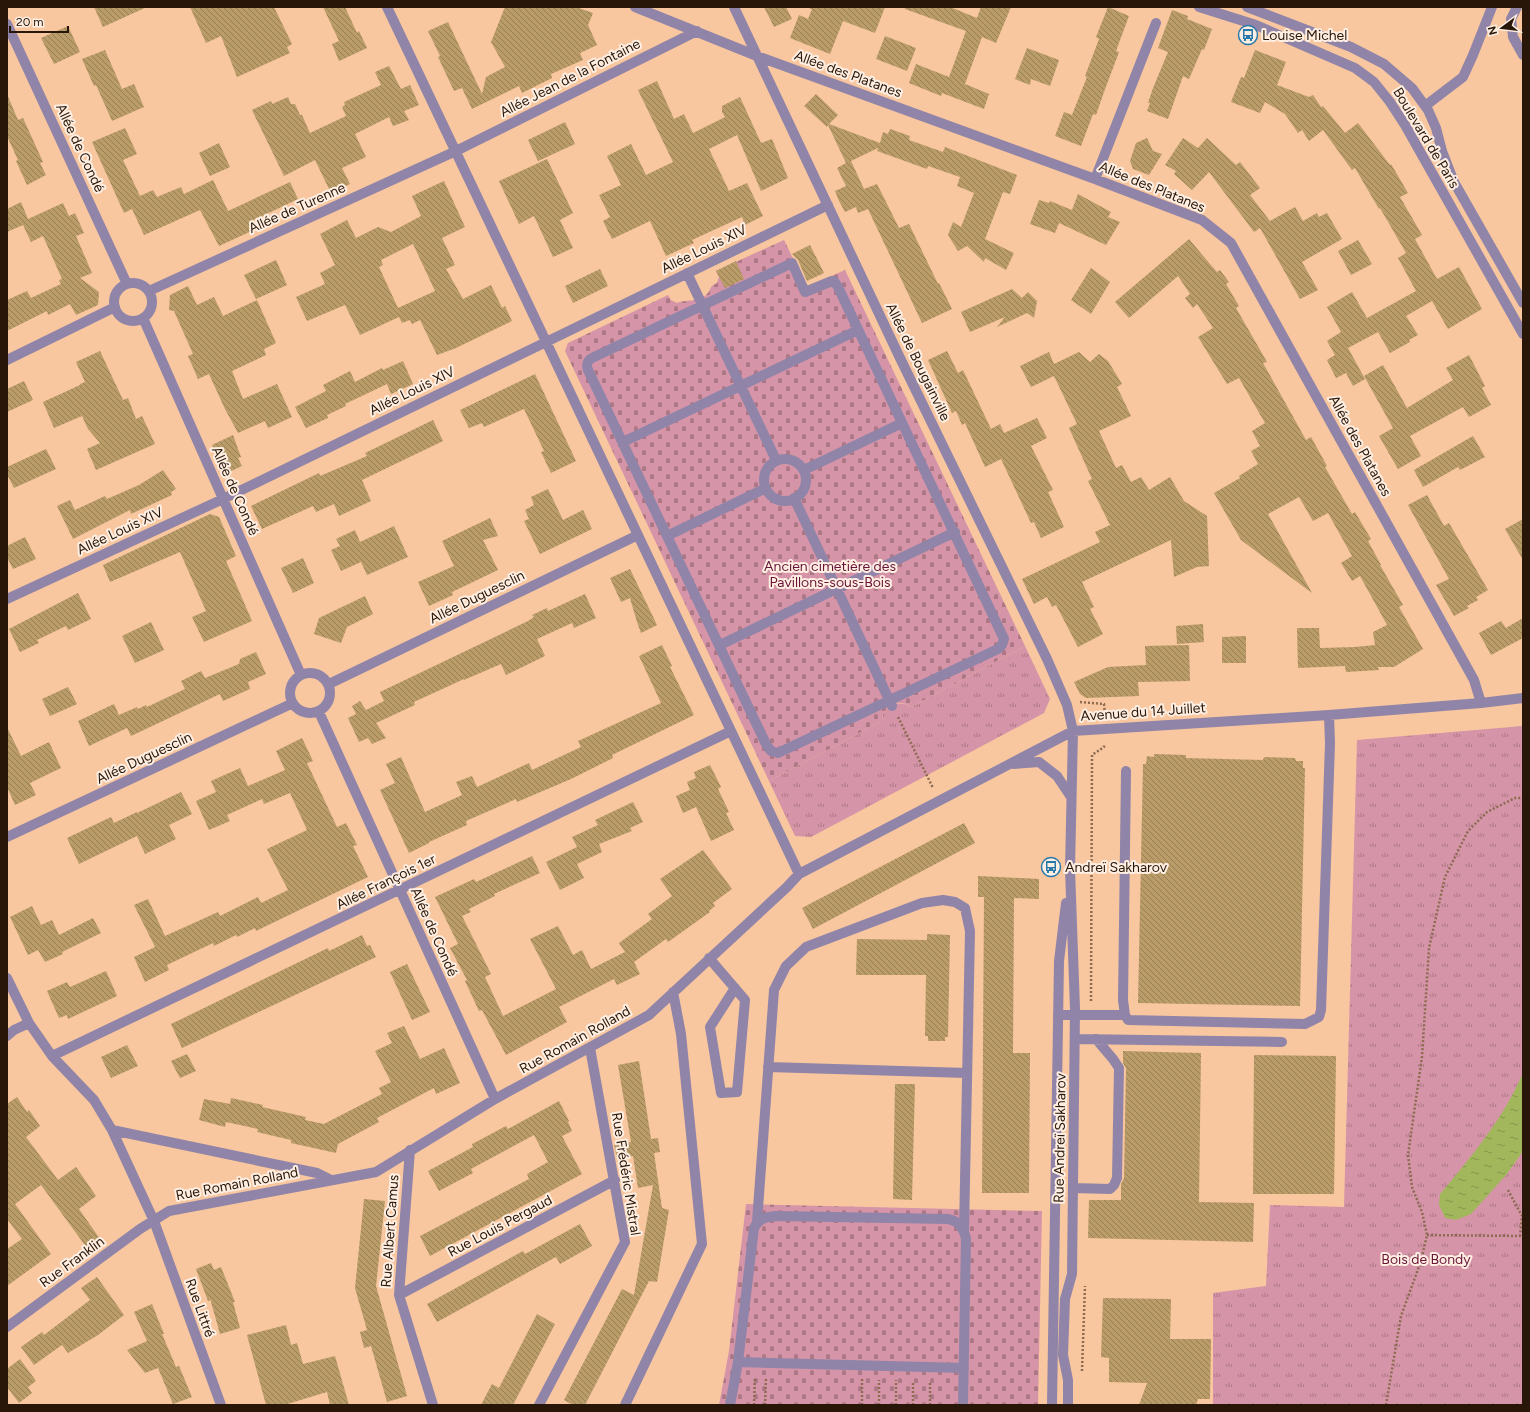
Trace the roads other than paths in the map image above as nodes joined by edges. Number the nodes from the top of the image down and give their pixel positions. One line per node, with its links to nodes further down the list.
1 (387, 7): 14 (street)
2 (635, 7): 10 (street, Allée des Platanes)
3 (734, 7): 12 (street, Allée de Bougainville)
4 (1199, 7): 25 (street, Boulevard de Paris)
5 (1247, 7): 13 (street, Boulevard de Paris)
6 (1492, 7): 13 (street)
7 (1517, 7): 11 (street)
8 (1156, 23): 15 (street)
9 (7, 24): 18 (street, Allée de Condé)
10 (697, 31): 12 (street, Allée des Platanes); 14 (street, Allée Jean de la Fontaine)
11 (1523, 55)
12 (757, 56): 15 (street, Allée des Platanes); 16 (street, Allée de Bougainville)
13 (1425, 106): 20 (street, Boulevard de Paris)
14 (456, 151): 19 (street, Allée de Turenne); 26 (street)
15 (1096, 179): 47 (street, Allée des Platanes)
16 (828, 205): 17 (street, Allée Louis XIV); 50 (street, Allée de Bougainville)
17 (687, 273): 21 (street); 26 (street, Allée Louis XIV)
18 (128, 284): 19 (street); 22 (street)
19 (149, 291): 23 (street)
20 (1523, 303)
21 (702, 305): 24 (street); 28 (street); 30 (street)
22 (115, 307): 23 (street); 27 (street)
23 (144, 318): 34 (street, Allée de Condé)
24 (858, 330): 28 (street); 29 (street)
25 (1523, 334)
26 (546, 341): 34 (street, Allée Louis XIV); 37 (street)
27 (7, 360)
28 (740, 386): 30 (street); 31 (street)
29 (902, 423): 32 (street); 36 (street)
30 (623, 442): 38 (street)
31 (776, 460): 32 (street); 33 (street)
32 (804, 470): 35 (street)
33 (766, 488): 35 (street); 38 (street)
34 (223, 498): 40 (street, Allée Louis XIV); 42 (street, Allée de Condé)
35 (794, 498): 39 (street)
36 (955, 532): 39 (street); 46 (street)
37 (638, 535): 43 (street, Allée Duguesclin); 51 (street)
38 (667, 536): 41 (street)
39 (837, 589): 41 (street); 46 (street)
40 (7, 599)
41 (720, 645): 46 (street)
42 (301, 675): 43 (street); 45 (street)
43 (329, 684): 48 (street)
44 (1523, 698): 47 (street, Avenue du 14 Juillet)
45 (292, 703): 48 (street); 55 (street, Allée Duguesclin)
46 (891, 703)
47 (1481, 703): 49 (street, Avenue du 14 Juillet)
48 (319, 712): 58 (street, Allée de Condé)
49 (1329, 715): 50 (street, Avenue du 14 Juillet); 64 (street)
50 (1073, 730): 52 (street, Avenue du 14 Juillet); 54 (street, Rue Andreï Sakharov)
51 (731, 731): 57 (street); 58 (street, Allée François 1er)
52 (1010, 764): 54 (street); 57 (street, Avenue du 14 Juillet)
53 (1126, 771): 64 (street)
54 (1071, 797): 56 (street, Rue Andreï Sakharov)
55 (7, 837)
56 (1070, 869): 63 (street, Rue Andreï Sakharov); 65 (street, Rue Andreï Sakharov)
57 (799, 874): 59 (street, Rue Romain Rolland)
58 (400, 891): 72 (street, Allée François 1er); 75 (street, Allée de Condé)
59 (709, 958): 61 (street); 62 (street, Rue Romain Rolland)
60 (7, 978): 66 (street)
61 (735, 988): 61 (street)
62 (673, 992): 71 (street, Rue Romain Rolland); 91 (street)
63 (1075, 1015): 64 (street); 65 (street); 68 (street, Rue Andreï Sakharov)
64 (1125, 1015)
65 (1058, 1016): 94 (street, Rue Andreï Sakharov)
66 (29, 1023): 67 (street); 72 (street)
67 (7, 1036)
68 (1075, 1039): 69 (street); 80 (street, Rue Andreï Sakharov)
69 (1096, 1039): 70 (street); 80 (street)
70 (1282, 1042)
71 (590, 1048): 75 (street, Rue Romain Rolland); 79 (street, Rue Frédéric Mistral)
72 (52, 1056): 76 (street)
73 (768, 1067): 74 (street); 74 (street); 82 (street)
74 (967, 1073): 83 (street)
75 (494, 1099): 77 (street, Rue Romain Rolland)
76 (112, 1130): 78 (street, Rue Romain Rolland); 81 (street)
77 (410, 1150): 78 (street, Rue Romain Rolland); 84 (street, Rue Albert Camus)
78 (331, 1180): 81 (street, Rue Romain Rolland)
79 (615, 1180): 84 (street, Rue Louis Pergaud); 90 (street, Rue Frédéric Mistral)
80 (1073, 1188): 95 (street, Rue Andreï Sakharov)
81 (154, 1221): 85 (street, Rue Franklin); 88 (street, Rue Littré)
82 (757, 1222): 83 (street); 86 (street)
83 (964, 1231): 87 (street)
84 (399, 1296): 89 (street, Rue Albert Camus)
85 (7, 1327)
86 (738, 1362): 87 (street); 92 (street)
87 (964, 1368): 93 (street)
88 (221, 1405)
89 (433, 1405)
90 (539, 1405)
91 (625, 1405)
92 (730, 1405)
93 (963, 1405)
94 (1052, 1405)
95 (1068, 1405)

